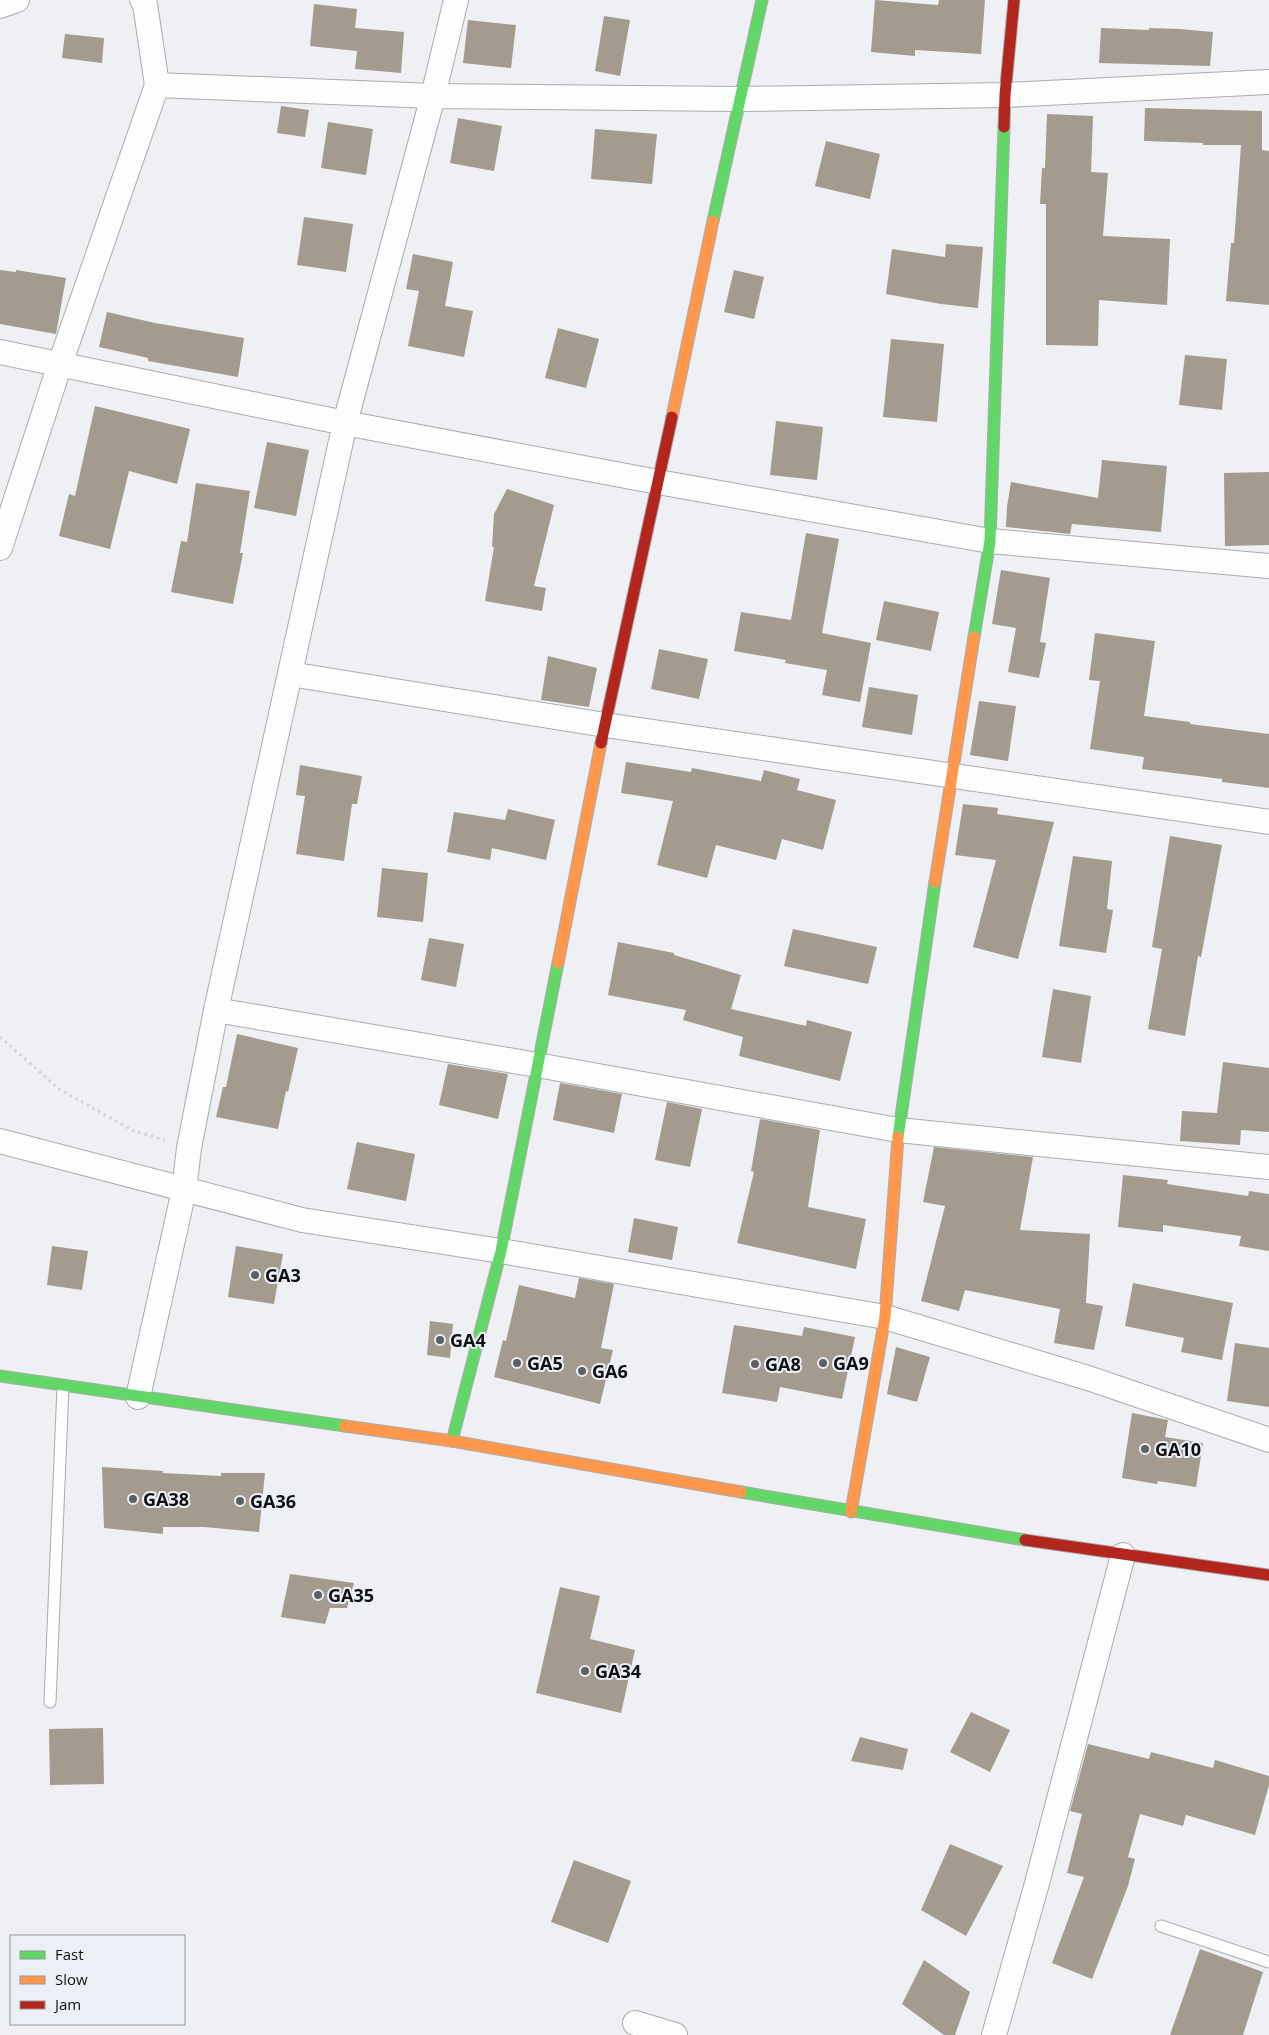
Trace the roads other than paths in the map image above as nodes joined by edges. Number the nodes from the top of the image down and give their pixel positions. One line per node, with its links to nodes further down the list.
1 (17, 0): 6 (street)
2 (142, 0): 8 (street)
3 (456, 0): 10 (street)
4 (762, 0): 11 (street)
5 (1014, 0): 9 (street)
6 (0, 6)
7 (1269, 82): 9 (street)
8 (157, 85): 10 (street); 13 (street)
9 (1005, 95): 11 (street); 16 (street)
10 (433, 96): 11 (street); 14 (street)
11 (739, 99): 15 (street)
12 (0, 352): 13 (street)
13 (60, 364): 14 (street); 17 (street)
14 (345, 423): 15 (street); 19 (street)
15 (658, 482): 16 (street); 20 (street)
16 (990, 541): 18 (street); 21 (street)
17 (0, 548)
18 (1269, 566)
19 (290, 674): 20 (street); 23 (street)
20 (605, 725): 21 (street); 24 (street)
21 (951, 777): 22 (street); 25 (street)
22 (1269, 822)
23 (216, 1010): 24 (street); 28 (street)
24 (537, 1065): 25 (street); 29 (street)
25 (898, 1130): 27 (street); 30 (street)
26 (0, 1141): 28 (street)
27 (1269, 1167)
28 (184, 1190): 29 (street); 33 (street)
29 (501, 1251): 30 (street); 35 (street)
30 (885, 1317): 34 (street); 36 (street)
31 (0, 1376): 32 (street)
32 (63, 1386): 33 (street); 39 (lane)
33 (138, 1397): 35 (street)
34 (1269, 1440)
35 (452, 1441): 36 (street)
36 (851, 1512): 37 (street)
37 (1123, 1555): 38 (street); 44 (street)
38 (1269, 1575)
39 (50, 1702)
40 (1161, 1926): 41 (lane)
41 (1269, 1962)
42 (634, 2023): 43 (street)
43 (675, 2035)
44 (994, 2035)

